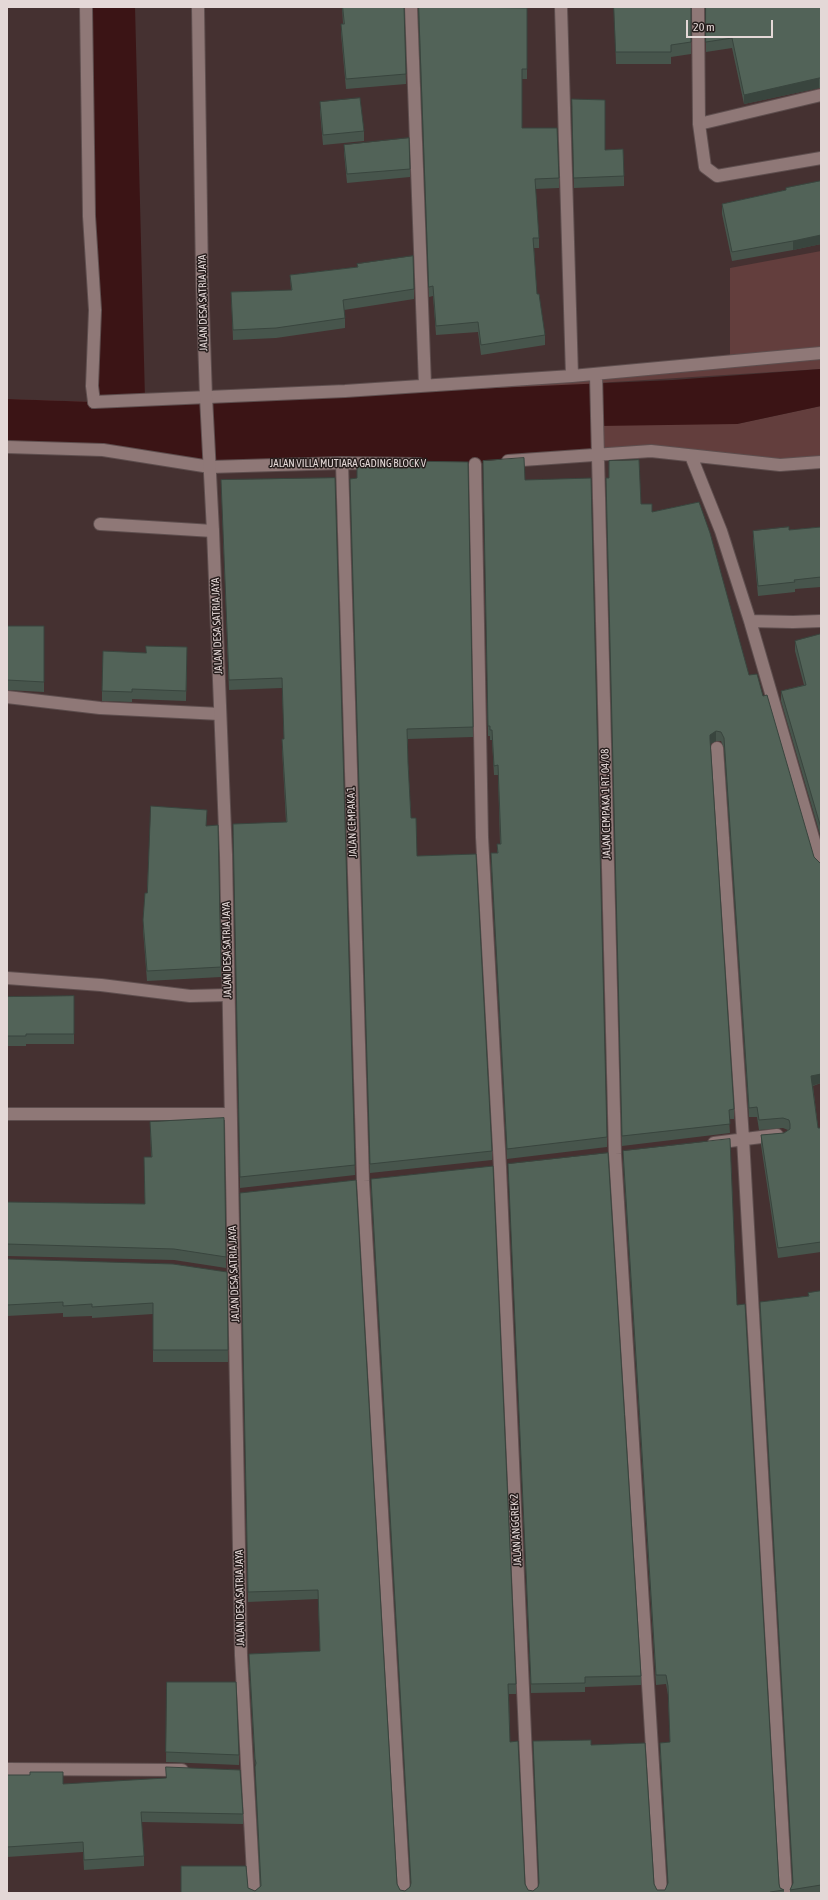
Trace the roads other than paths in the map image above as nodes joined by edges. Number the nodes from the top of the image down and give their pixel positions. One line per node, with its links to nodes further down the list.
1 (86, 7): 13 (street)
2 (198, 7): 13 (street, JALAN DESA SATRIA JAYA)
3 (411, 7): 12 (street)
4 (561, 7): 11 (street)
5 (698, 7): 7 (street)
6 (821, 94): 7 (street)
7 (699, 124): 8 (street)
8 (821, 158)
9 (821, 353): 10 (street)
10 (596, 374): 11 (street); 15 (street, JALAN CEMPAKA 1 RT. 04/08)
11 (572, 376): 12 (street)
12 (425, 386): 13 (street)
13 (206, 399): 22 (street, JALAN DESA SATRIA JAYA)
14 (7, 447): 22 (street, JALAN VILLA MUTIARA GADING BLOCK V)
15 (597, 454): 16 (street); 21 (street); 39 (street, JALAN CEMPAKA 1 RT. 04/08)
16 (691, 456): 17 (street); 25 (street)
17 (821, 462)
18 (342, 463): 19 (street, JALAN VILLA MUTIARA GADING BLOCK V); 22 (street, JALAN VILLA MUTIARA GADING BLOCK V); 45 (street, JALAN CEMPAKA 1)
19 (428, 464)
20 (459, 464): 21 (street)
21 (475, 464): 42 (street, JALAN ANGGREK 2)
22 (210, 466): 24 (street, JALAN DESA SATRIA JAYA)
23 (100, 524): 24 (street)
24 (213, 531): 28 (street, JALAN DESA SATRIA JAYA)
25 (750, 621): 26 (street); 30 (street)
26 (821, 621)
27 (7, 697): 28 (street)
28 (220, 714): 32 (street, JALAN DESA SATRIA JAYA)
29 (717, 748): 36 (street)
30 (821, 865)
31 (7, 978): 32 (street)
32 (228, 995): 34 (street, JALAN DESA SATRIA JAYA)
33 (7, 1114): 34 (street)
34 (230, 1114): 48 (street, JALAN DESA SATRIA JAYA)
35 (783, 1134): 36 (street)
36 (743, 1139): 37 (street); 59 (street)
37 (705, 1144)
38 (630, 1152): 39 (street)
39 (615, 1154): 40 (street); 58 (street, JALAN CEMPAKA 1 RT. 04/08)
40 (600, 1155)
41 (515, 1166): 42 (street)
42 (500, 1168): 43 (street); 57 (street, JALAN ANGGREK 2)
43 (484, 1169)
44 (378, 1180): 45 (street)
45 (363, 1182): 46 (street); 56 (street, JALAN CEMPAKA 1)
46 (347, 1183)
47 (246, 1194): 48 (street)
48 (232, 1196): 50 (street, JALAN DESA SATRIA JAYA)
49 (219, 1275): 50 (street)
50 (234, 1277): 54 (street, JALAN DESA SATRIA JAYA)
51 (7, 1769): 52 (street)
52 (198, 1770)
53 (234, 1772): 54 (street)
54 (249, 1773): 55 (street, JALAN DESA SATRIA JAYA)
55 (254, 1893)
56 (404, 1893)
57 (532, 1893)
58 (661, 1893)
59 (786, 1893)

